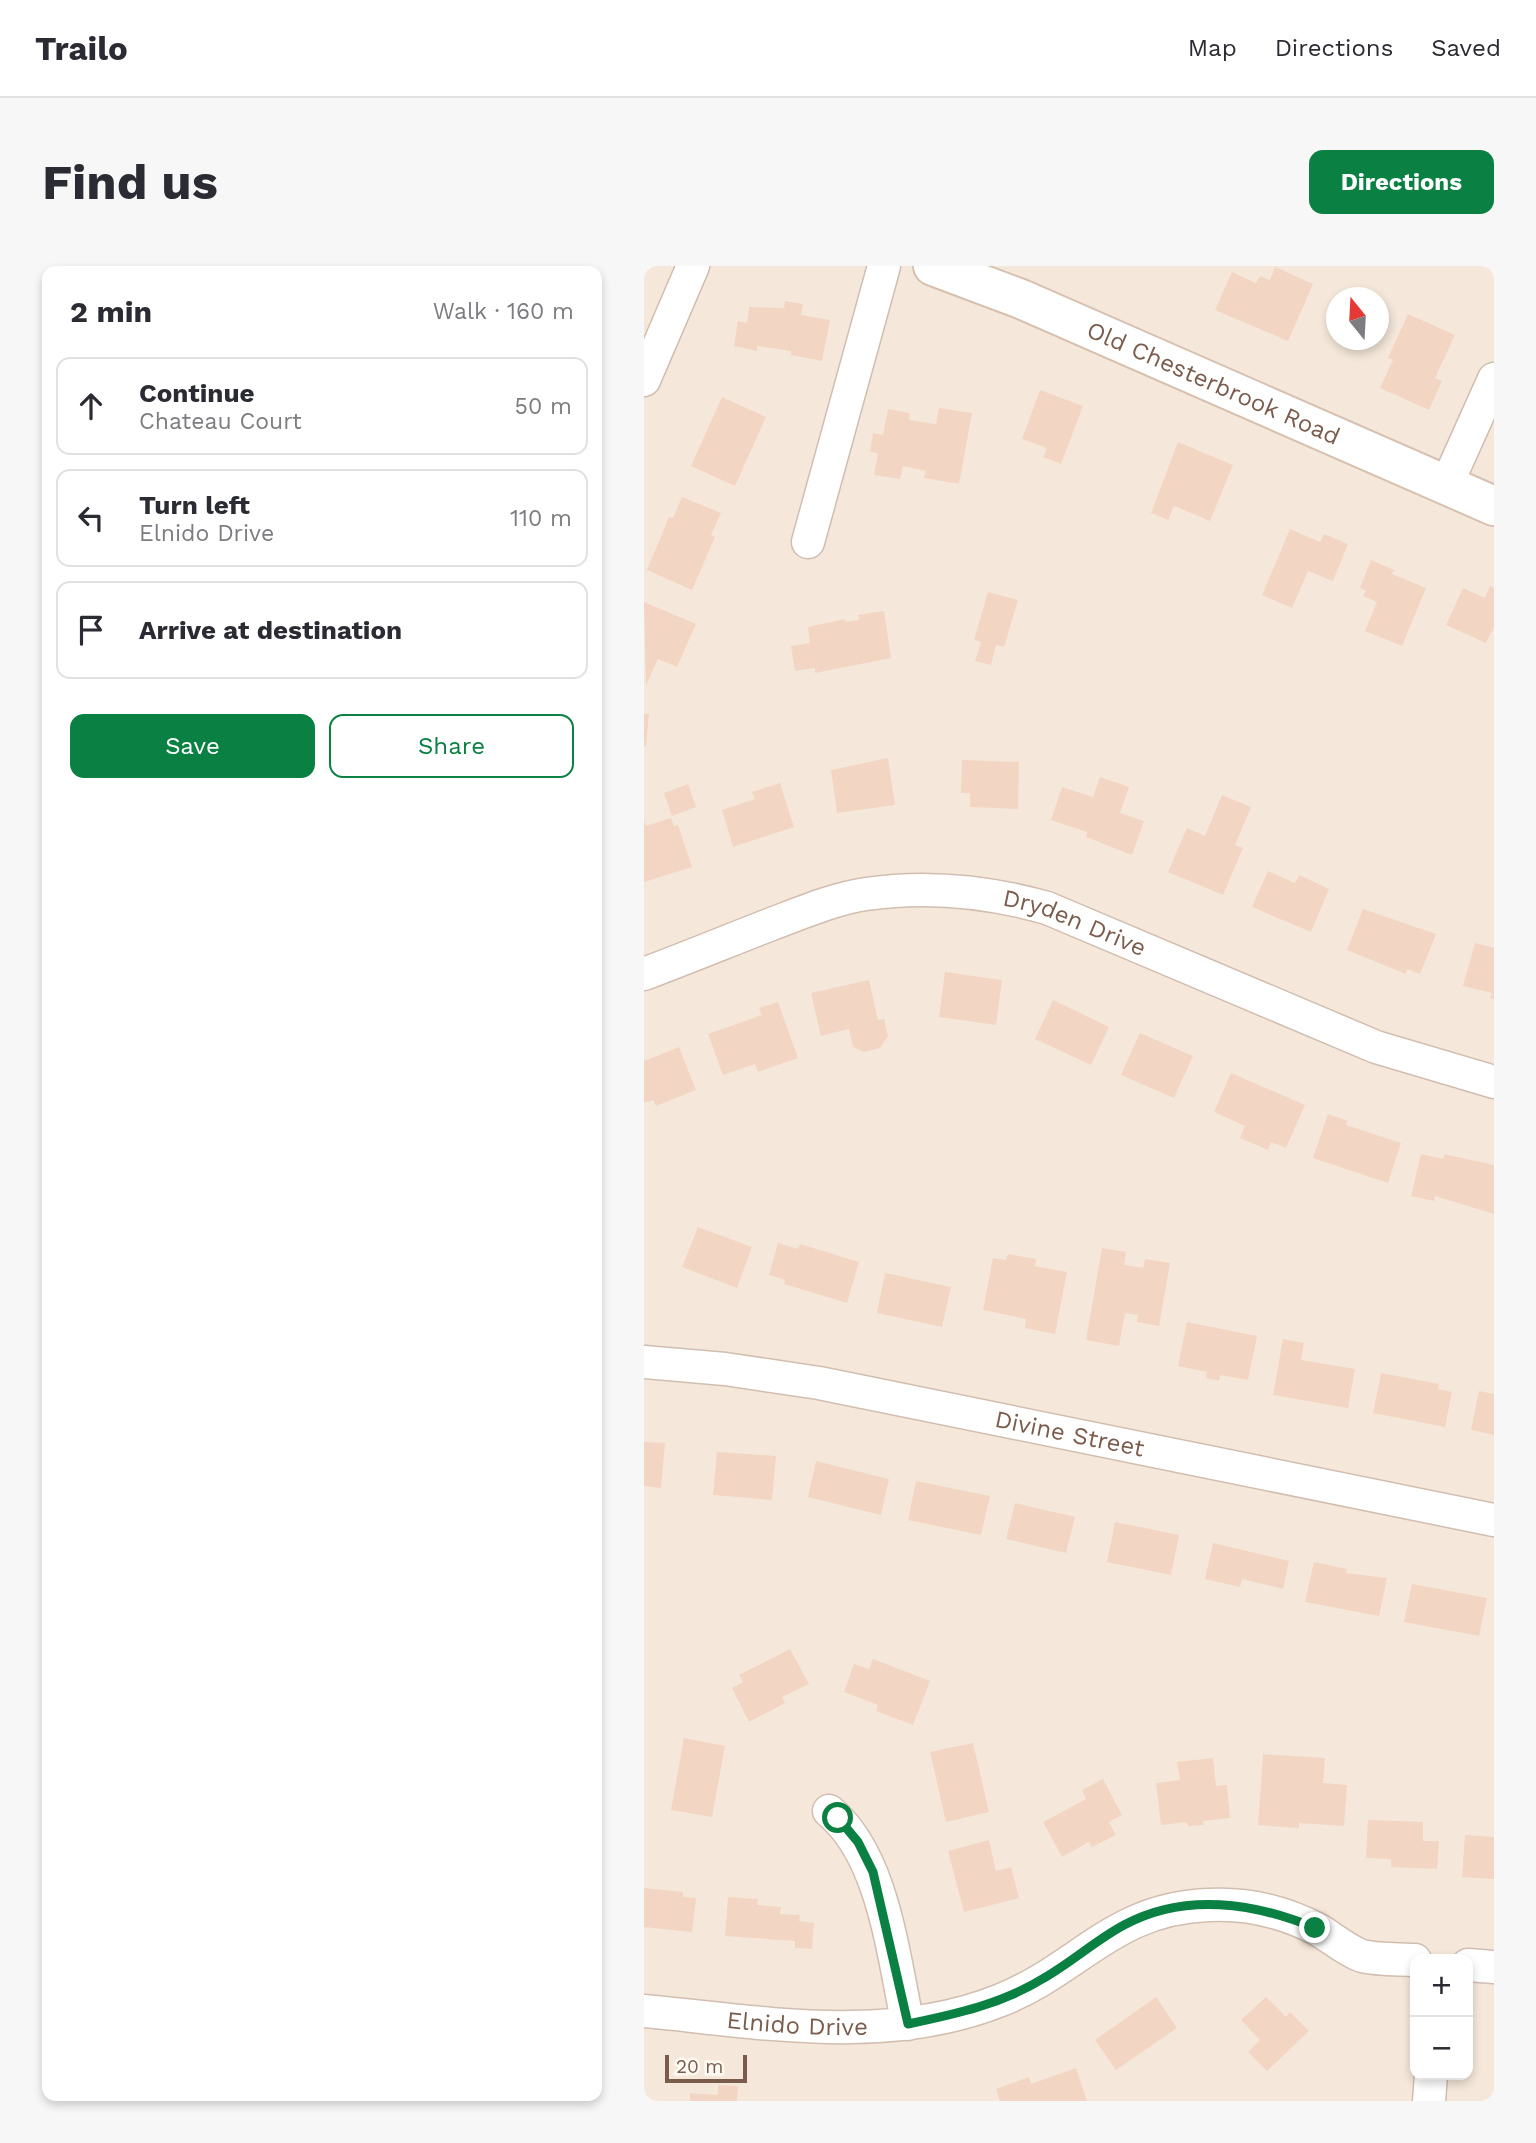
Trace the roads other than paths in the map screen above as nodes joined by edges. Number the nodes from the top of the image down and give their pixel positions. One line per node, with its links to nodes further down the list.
1 (692, 266): 5 (street)
2 (884, 266): 8 (street)
3 (933, 266): 6 (street, Old Chesterbrook Road)
4 (1494, 379): 6 (street)
5 (644, 380)
6 (1446, 486): 7 (street, Old Chesterbrook Road)
7 (1494, 506)
8 (808, 541)
9 (644, 974): 10 (street, Dryden Drive)
10 (1494, 1082)
11 (644, 1362): 12 (street, Divine Street)
12 (1494, 1520)
13 (830, 1811): 18 (street)
14 (1410, 1961): 18 (street, Elnido Drive)
15 (1473, 1965): 16 (street)
16 (1494, 1967)
17 (644, 2011): 18 (street, Elnido Drive)
18 (908, 2024)
19 (1431, 2080): 20 (street)
20 (1429, 2101)

